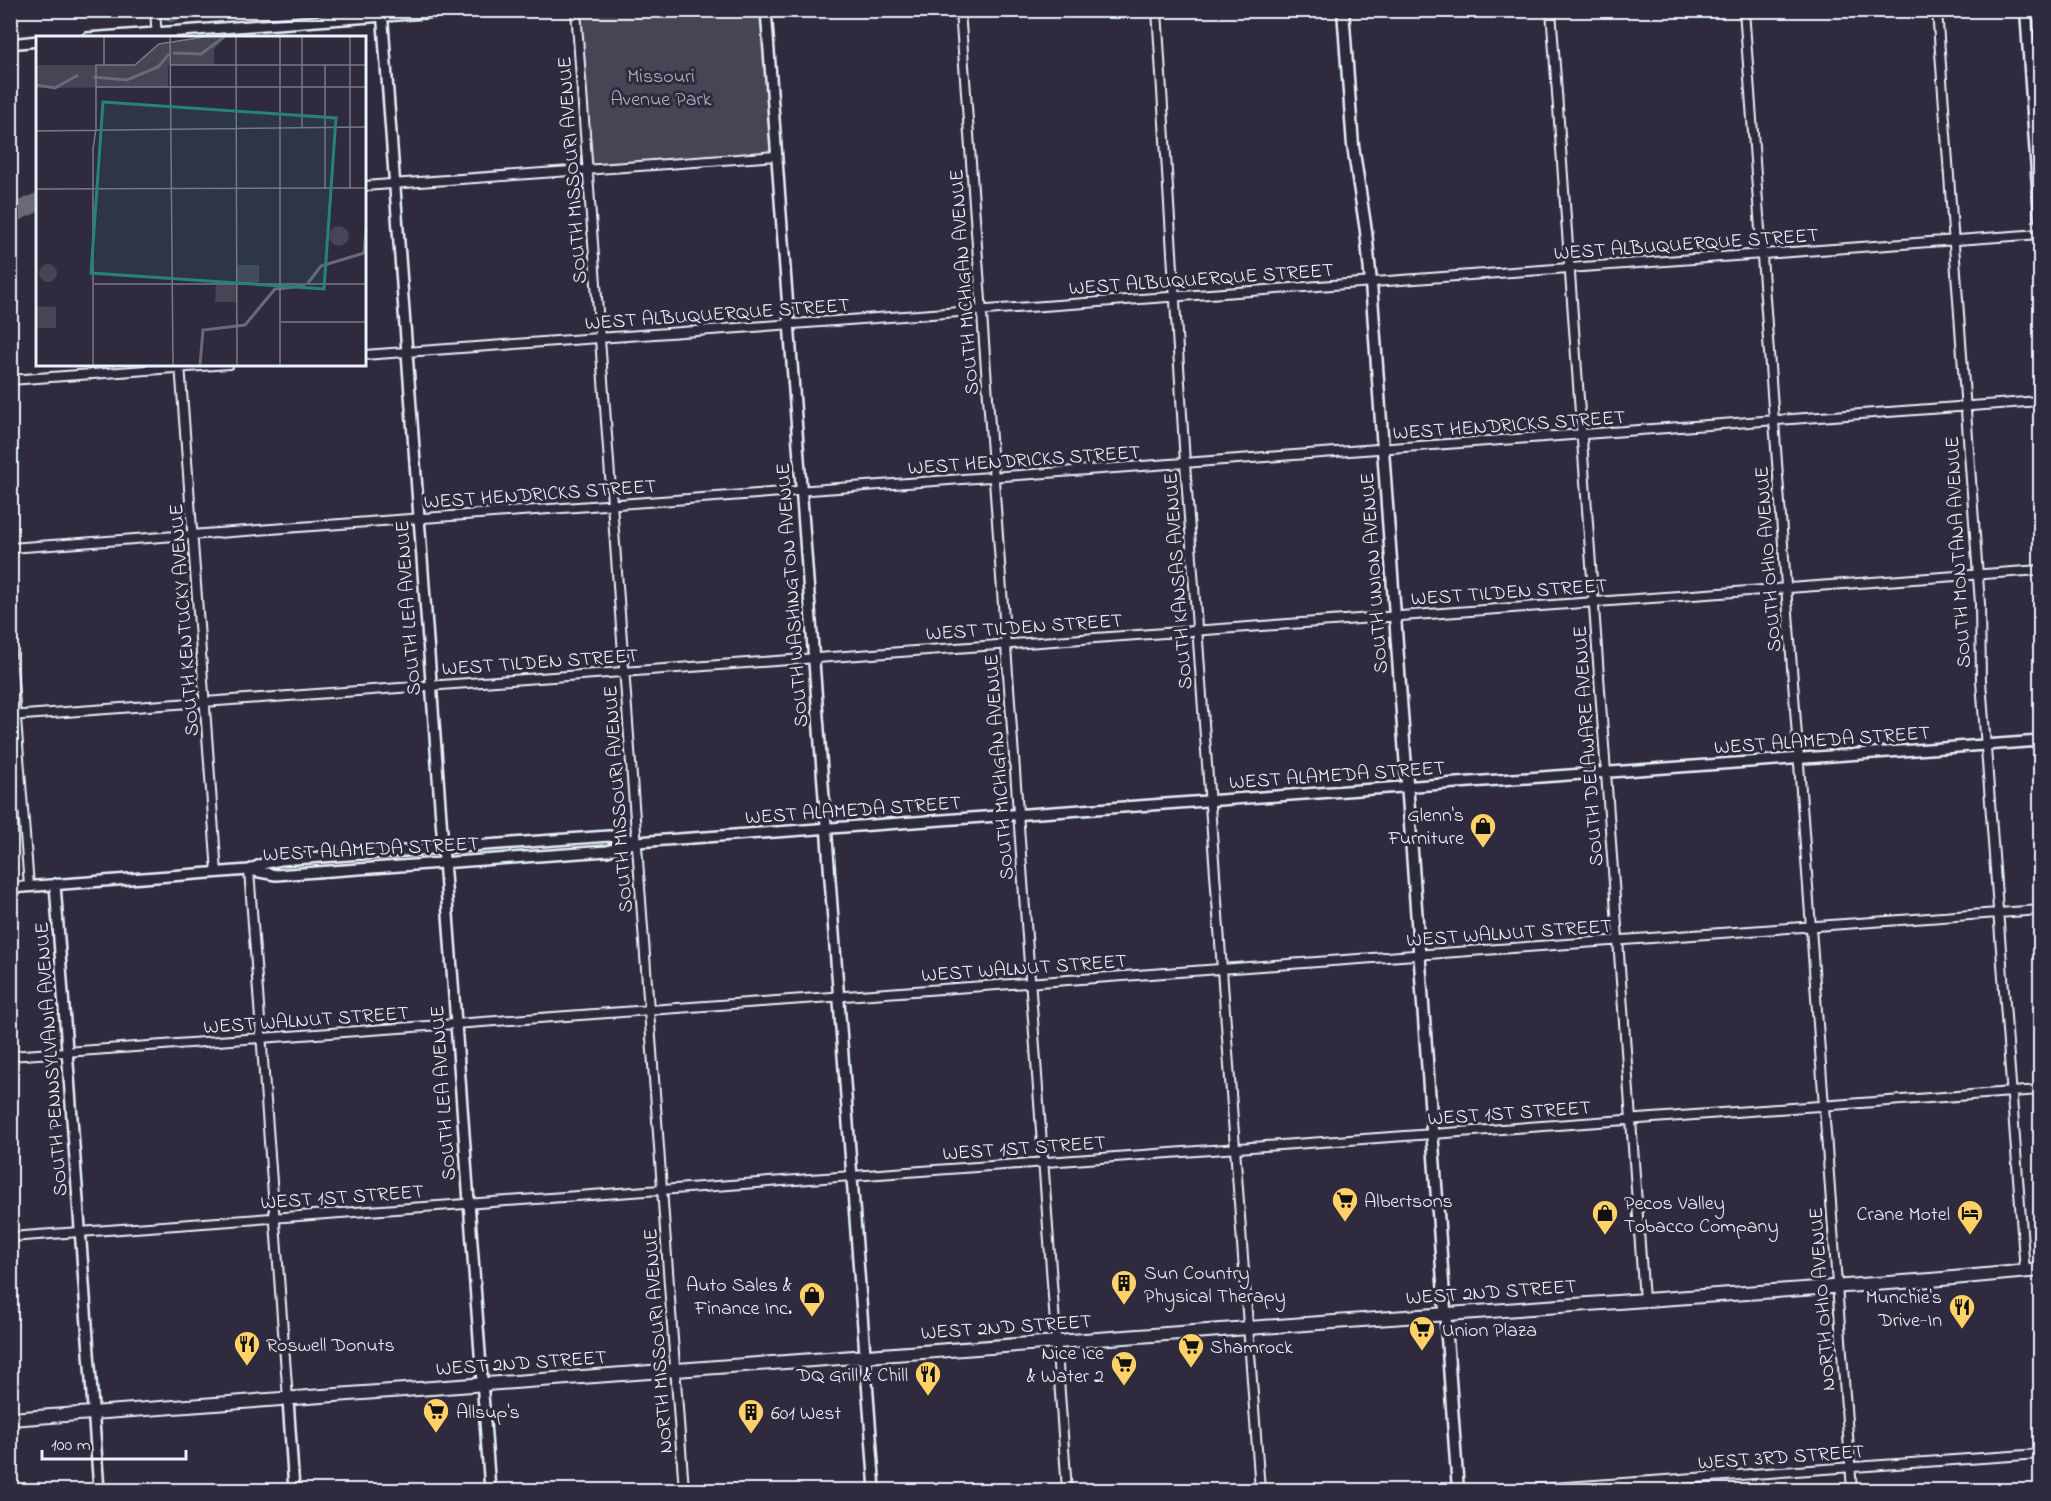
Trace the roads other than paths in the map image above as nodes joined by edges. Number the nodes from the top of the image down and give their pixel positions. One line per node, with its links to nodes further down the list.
1 (155, 10): 13 (street)
2 (465, 10): 12 (street)
3 (576, 10): 18 (street, SOUTH MISSOURI AVENUE)
4 (766, 10): 17 (street, SOUTH WASHINGTON AVENUE)
5 (960, 10): 28 (street, SOUTH MICHIGAN AVENUE)
6 (1157, 10): 27 (street, SOUTH KANSAS AVENUE)
7 (1343, 10): 26 (main road, SOUTH UNION AVENUE)
8 (1551, 10): 25 (street, SOUTH DELAWARE AVENUE)
9 (1744, 10): 24 (street, SOUTH OHIO AVENUE)
10 (1937, 10): 23 (street, SOUTH MONTANA AVENUE)
11 (2026, 10): 21 (main road)
12 (382, 13): 13 (street); 19 (street, SOUTH LEA AVENUE)
13 (157, 35): 14 (street)
14 (134, 36)
15 (36, 41): 16 (street)
16 (10, 44)
17 (777, 156): 18 (street); 29 (street, SOUTH WASHINGTON AVENUE)
18 (588, 170): 19 (street); 30 (street, SOUTH MISSOURI AVENUE)
19 (394, 184): 20 (street); 31 (street, SOUTH LEA AVENUE)
20 (366, 186)
21 (2040, 218)
22 (2040, 234): 23 (street, WEST ALBUQUERQUE STREET)
23 (1953, 240): 24 (street, WEST ALBUQUERQUE STREET); 36 (street, SOUTH MONTANA AVENUE)
24 (1761, 254): 25 (street, WEST ALBUQUERQUE STREET); 37 (street, SOUTH OHIO AVENUE)
25 (1569, 268): 26 (street, WEST ALBUQUERQUE STREET); 38 (street, SOUTH DELAWARE AVENUE)
26 (1371, 283): 27 (street, WEST ALBUQUERQUE STREET); 39 (main road, SOUTH UNION AVENUE)
27 (1174, 296): 28 (street, WEST ALBUQUERQUE STREET); 40 (street, SOUTH KANSAS AVENUE)
28 (981, 310): 29 (street, WEST ALBUQUERQUE STREET); 41 (street, SOUTH MICHIGAN AVENUE)
29 (790, 324): 30 (street, WEST ALBUQUERQUE STREET); 42 (street, SOUTH WASHINGTON AVENUE)
30 (600, 338): 31 (street, WEST ALBUQUERQUE STREET); 43 (street, SOUTH MISSOURI AVENUE)
31 (406, 352): 32 (street, WEST ALBUQUERQUE STREET); 44 (street, SOUTH LEA AVENUE)
32 (366, 354)
33 (181, 366): 34 (street); 45 (street, SOUTH KENTUCKY AVENUE)
34 (10, 380)
35 (2040, 401): 36 (street, WEST HENDRICKS STREET)
36 (1965, 407): 37 (street, WEST HENDRICKS STREET); 48 (street, SOUTH MONTANA AVENUE)
37 (1773, 421): 38 (street, WEST HENDRICKS STREET); 49 (street, SOUTH OHIO AVENUE)
38 (1581, 435): 39 (street, WEST HENDRICKS STREET); 50 (street, SOUTH DELAWARE AVENUE)
39 (1382, 449): 40 (street, WEST HENDRICKS STREET); 51 (main road, SOUTH UNION AVENUE)
40 (1185, 463): 41 (street, WEST HENDRICKS STREET); 52 (street, SOUTH KANSAS AVENUE)
41 (994, 477): 42 (street, WEST HENDRICKS STREET); 54 (street, SOUTH MICHIGAN AVENUE)
42 (801, 491): 43 (street, WEST HENDRICKS STREET); 55 (street, SOUTH WASHINGTON AVENUE)
43 (612, 504): 44 (street, WEST HENDRICKS STREET); 56 (street, SOUTH MISSOURI AVENUE)
44 (418, 518): 45 (street, WEST HENDRICKS STREET); 57 (street, SOUTH LEA AVENUE)
45 (193, 535): 46 (street, WEST HENDRICKS STREET); 58 (street, SOUTH KENTUCKY AVENUE)
46 (10, 548)
47 (2040, 570): 48 (street, WEST TILDEN STREET)
48 (1978, 575): 49 (street, WEST TILDEN STREET); 61 (street, SOUTH MONTANA AVENUE)
49 (1786, 588): 50 (street, WEST TILDEN STREET); 62 (street, SOUTH OHIO AVENUE)
50 (1593, 602): 51 (street, WEST TILDEN STREET); 63 (street, SOUTH DELAWARE AVENUE)
51 (1394, 616): 52 (street, WEST TILDEN STREET); 64 (main road, SOUTH UNION AVENUE)
52 (1197, 630): 54 (street, WEST TILDEN STREET); 65 (street, SOUTH KANSAS AVENUE)
53 (10, 641): 59 (street)
54 (1005, 644): 55 (street, WEST TILDEN STREET); 66 (street, SOUTH MICHIGAN AVENUE)
55 (814, 658): 56 (street, WEST TILDEN STREET); 67 (street, SOUTH WASHINGTON AVENUE)
56 (625, 672): 57 (street, WEST TILDEN STREET); 68 (street, SOUTH MISSOURI AVENUE)
57 (431, 686): 58 (street, WEST TILDEN STREET); 69 (street, SOUTH LEA AVENUE)
58 (205, 703): 59 (street, WEST TILDEN STREET); 72 (street, SOUTH KENTUCKY AVENUE)
59 (13, 716): 74 (street)
60 (2040, 741): 61 (street, WEST ALAMEDA STREET)
61 (1985, 745): 62 (street, WEST ALAMEDA STREET); 77 (street, SOUTH MONTANA AVENUE)
62 (1798, 759): 63 (street, WEST ALAMEDA STREET); 78 (street, SOUTH OHIO AVENUE)
63 (1606, 772): 64 (street, WEST ALAMEDA STREET); 79 (street, SOUTH DELAWARE AVENUE)
64 (1406, 787): 65 (street, WEST ALAMEDA STREET); 80 (main road, SOUTH UNION AVENUE)
65 (1210, 801): 66 (street, WEST ALAMEDA STREET); 81 (street, SOUTH KANSAS AVENUE)
66 (1018, 815): 67 (street, WEST ALAMEDA STREET); 82 (street, SOUTH MICHIGAN AVENUE)
67 (826, 829): 68 (street, WEST ALAMEDA STREET); 83 (street, SOUTH WASHINGTON AVENUE)
68 (637, 842): 69 (street, WEST ALAMEDA STREET); 70 (street, WEST ALAMEDA STREET); 84 (street, SOUTH MISSOURI AVENUE)
69 (442, 848): 70 (street, SOUTH LEA AVENUE); 71 (street, WEST ALAMEDA STREET)
70 (443, 863): 71 (street, WEST ALAMEDA STREET); 85 (street, SOUTH LEA AVENUE)
71 (249, 870): 72 (street, WEST ALAMEDA STREET); 86 (street)
72 (217, 873): 73 (street, WEST ALAMEDA STREET)
73 (55, 884): 74 (street, WEST ALAMEDA STREET); 87 (street, SOUTH PENNSYLVANIA AVENUE)
74 (29, 886): 75 (street, WEST ALAMEDA STREET)
75 (10, 888)
76 (2040, 910): 77 (street, WEST WALNUT STREET)
77 (1998, 913): 78 (street, WEST WALNUT STREET); 90 (street, SOUTH MONTANA AVENUE)
78 (1810, 926): 79 (street, WEST WALNUT STREET); 91 (street, SOUTH OHIO AVENUE)
79 (1618, 940): 80 (street, WEST WALNUT STREET); 92 (street, SOUTH DELAWARE AVENUE)
80 (1418, 955): 81 (street, WEST WALNUT STREET); 93 (main road, SOUTH UNION AVENUE)
81 (1222, 969): 82 (street, WEST WALNUT STREET); 94 (street, SOUTH KANSAS AVENUE)
82 (1031, 983): 83 (street, WEST WALNUT STREET); 95 (street, SOUTH MICHIGAN AVENUE)
83 (838, 997): 84 (street, WEST WALNUT STREET); 96 (street, SOUTH WASHINGTON AVENUE)
84 (649, 1010): 85 (street, WEST WALNUT STREET); 97 (street, SOUTH MISSOURI AVENUE)
85 (455, 1024): 86 (street, WEST WALNUT STREET); 98 (street, SOUTH LEA AVENUE)
86 (262, 1038): 87 (street, WEST WALNUT STREET); 99 (street)
87 (67, 1052): 88 (street, WEST WALNUT STREET); 100 (street, SOUTH PENNSYLVANIA AVENUE)
88 (10, 1056)
89 (2040, 1090): 90 (street, WEST 1ST STREET)
90 (2011, 1092): 91 (street, WEST 1ST STREET); 103 (street, SOUTH MONTANA AVENUE)
91 (1823, 1106): 92 (street, WEST 1ST STREET); 104 (street, NORTH OHIO AVENUE)
92 (1632, 1120): 93 (street, WEST 1ST STREET); 105 (street, SOUTH DELAWARE AVENUE)
93 (1432, 1134): 94 (street, WEST 1ST STREET); 106 (main road, SOUTH UNION AVENUE)
94 (1234, 1149): 95 (street, WEST 1ST STREET); 107 (street, SOUTH KANSAS AVENUE)
95 (1043, 1162): 96 (street, WEST 1ST STREET); 108 (street, SOUTH MICHIGAN AVENUE)
96 (851, 1176): 97 (street, WEST 1ST STREET); 109 (street, SOUTH WASHINGTON AVENUE)
97 (662, 1190): 98 (street, WEST 1ST STREET); 110 (street, NORTH MISSOURI AVENUE)
98 (468, 1204): 99 (street, WEST 1ST STREET); 111 (street, SOUTH LEA AVENUE)
99 (274, 1218): 100 (street, WEST 1ST STREET); 112 (street)
100 (80, 1232): 101 (street, WEST 1ST STREET); 113 (street, SOUTH PENNSYLVANIA AVENUE)
101 (10, 1237)
102 (2040, 1270): 103 (main road, WEST 2ND STREET)
103 (2025, 1272): 104 (main road, WEST 2ND STREET)
104 (1837, 1287): 105 (main road, WEST 2ND STREET); 116 (street, NORTH OHIO AVENUE)
105 (1644, 1300): 106 (main road, WEST 2ND STREET)
106 (1445, 1314): 107 (main road, WEST 2ND STREET); 125 (main road, SOUTH UNION AVENUE)
107 (1248, 1328): 108 (main road, WEST 2ND STREET); 124 (street, SOUTH KANSAS AVENUE)
108 (1057, 1342): 109 (main road, WEST 2ND STREET); 123 (street, SOUTH MICHIGAN AVENUE)
109 (864, 1356): 110 (main road, WEST 2ND STREET); 122 (street, SOUTH WASHINGTON AVENUE)
110 (675, 1370): 111 (main road, WEST 2ND STREET); 121 (street, NORTH MISSOURI AVENUE)
111 (482, 1384): 112 (main road, WEST 2ND STREET); 120 (street, SOUTH LEA AVENUE)
112 (288, 1399): 113 (main road, WEST 2ND STREET); 119 (street)
113 (94, 1413): 114 (main road, WEST 2ND STREET); 118 (street, SOUTH PENNSYLVANIA AVENUE)
114 (10, 1419)
115 (2040, 1454): 116 (street, WEST 3RD STREET)
116 (1850, 1468): 117 (street, WEST 3RD STREET); 128 (street, NORTH OHIO AVENUE)
117 (1658, 1481): 126 (street, WEST 3RD STREET); 127 (street)
118 (99, 1491)
119 (294, 1491)
120 (490, 1491)
121 (684, 1491)
122 (874, 1491)
123 (1067, 1491)
124 (1260, 1491)
125 (1458, 1491)
126 (1523, 1491)
127 (1659, 1491)
128 (1852, 1491)

